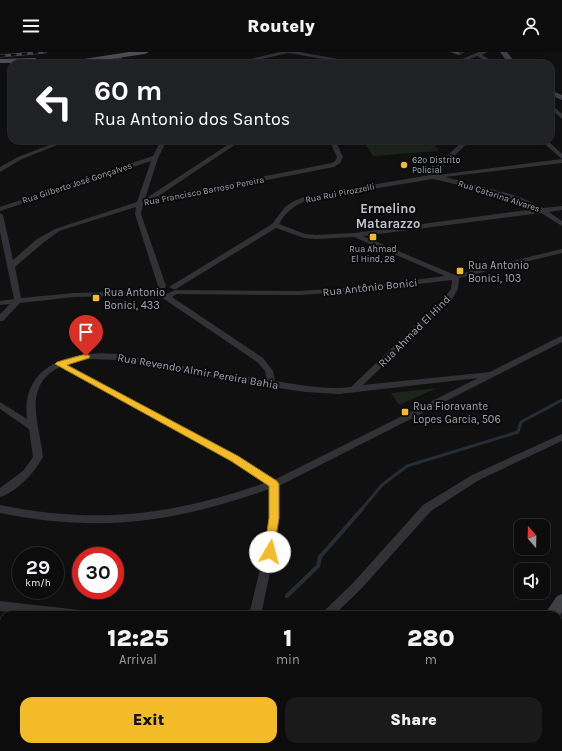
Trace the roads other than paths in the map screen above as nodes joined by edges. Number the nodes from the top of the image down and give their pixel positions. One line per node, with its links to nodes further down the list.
1 (145, 52): 6 (main road)
2 (289, 52): 9 (street); 10 (street)
3 (496, 52): 13 (main road)
4 (503, 52): 14 (main road)
5 (480, 53): 11 (street); 12 (street)
6 (122, 54): 7 (main road); 8 (main road)
7 (32, 60)
8 (83, 60)
9 (252, 60)
10 (338, 60)
11 (463, 60)
12 (489, 60)
13 (508, 60)
14 (509, 60)
15 (554, 108): 16 (street)
16 (562, 117)
17 (52, 144): 26 (street)
18 (162, 144): 24 (street)
19 (233, 144): 28 (street)
20 (334, 144): 28 (street, Rua Francisco Barroso Pereira)
21 (463, 144): 27 (street)
22 (547, 144): 23 (street)
23 (562, 157)
24 (154, 158): 28 (street); 30 (street, Rua Gilberto José Gonçalves)
25 (562, 161): 27 (street, Rua Rui Pirozzelli)
26 (0, 170)
27 (433, 177): 31 (street, Rua Catarina Alvares); 34 (street, Rua Rui Pirozzelli)
28 (142, 202): 37 (street, Rua Francisco Barroso Pereira); 39 (street)
29 (562, 208): 31 (street)
30 (0, 209)
31 (545, 211): 33 (street, Rua Catarina Alvares); 35 (street)
32 (0, 215): 37 (street)
33 (562, 224)
34 (275, 225): 35 (street); 40 (street)
35 (354, 235): 38 (street)
36 (562, 251): 38 (street, Rua Antônio Bonici)
37 (11, 266): 43 (street)
38 (455, 277): 40 (street, Rua Antônio Bonici); 50 (street, Rua Ahmad El Hind)
39 (162, 286): 40 (street, Rua Antônio Bonici); 41 (street)
40 (174, 289): 42 (street, Rua Antônio Bonici)
41 (156, 292): 42 (street); 43 (street)
42 (165, 296): 49 (street)
43 (18, 301): 44 (street); 45 (street)
44 (0, 302)
45 (0, 319)
46 (562, 339): 48 (street)
47 (60, 364): 49 (street, Rua Revendo Almir Pereira Bahia); 52 (street, Rua Revendo Almir Pereira Bahia); 54 (street)
48 (494, 373): 50 (street, Rua Revendo Almir Pereira Bahia); 54 (street)
49 (271, 384): 50 (street, Rua Revendo Almir Pereira Bahia)
50 (354, 389)
51 (0, 405): 52 (street)
52 (34, 428): 55 (street, Rua Revendo Almir Pereira Bahia)
53 (562, 437): 61 (street)
54 (274, 484): 56 (street); 60 (street)
55 (0, 493)
56 (0, 509)
57 (562, 600): 62 (main road)
58 (0, 606): 59 (street)
59 (44, 611)
60 (256, 611)
61 (331, 611)
62 (555, 611)

